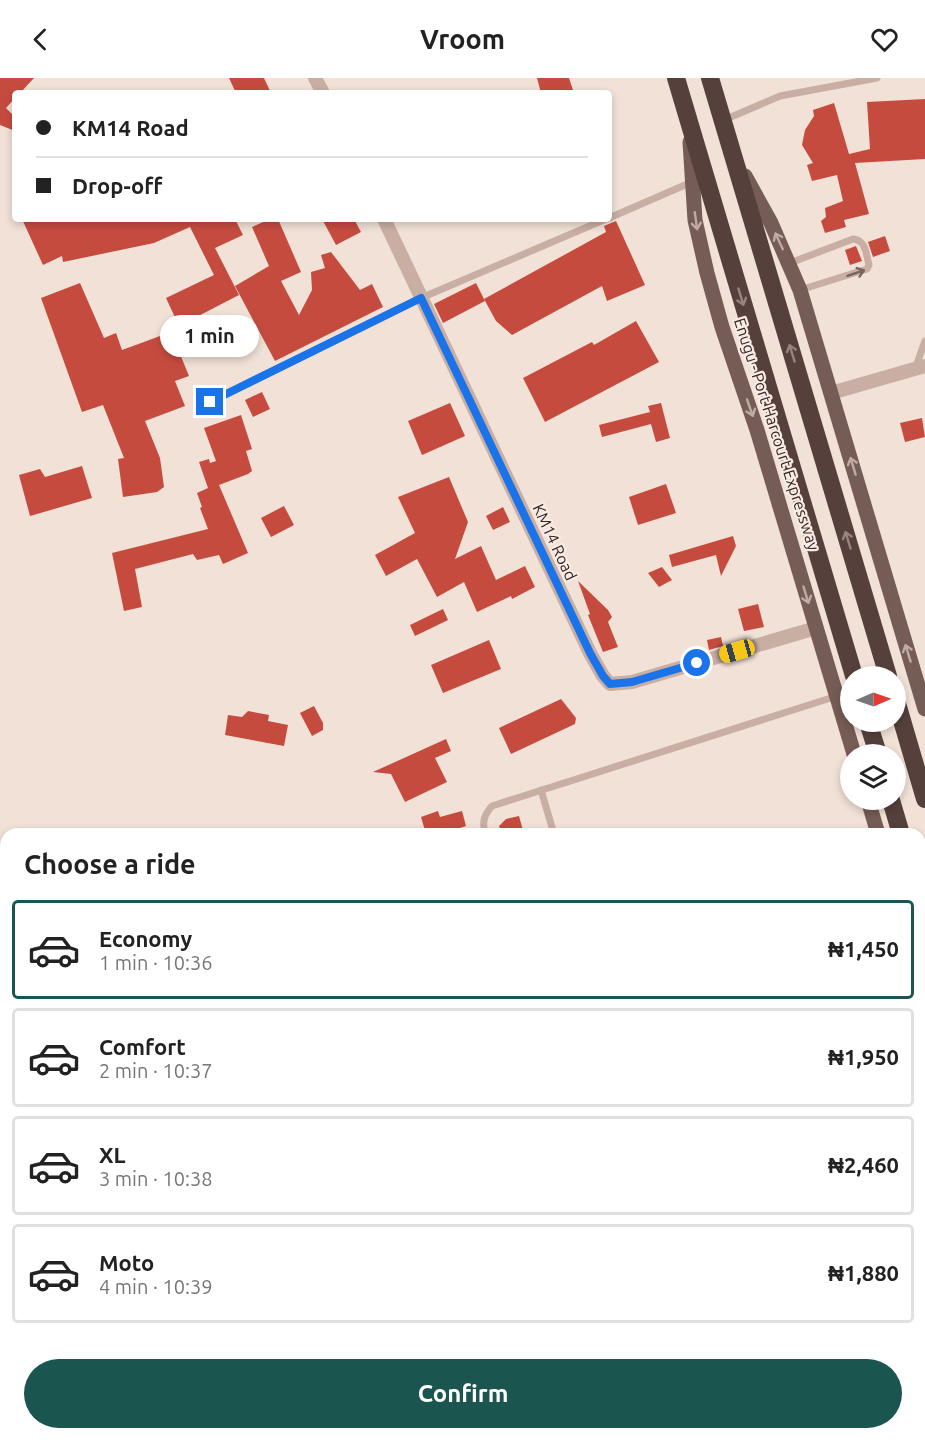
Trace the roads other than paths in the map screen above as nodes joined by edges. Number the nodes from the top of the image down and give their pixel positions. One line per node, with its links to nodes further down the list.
1 (676, 78): 5 (highway, Enugu - Port Harcourt Expressway)
2 (710, 78): 4 (highway)
3 (877, 78): 4 (lane)
4 (722, 120): 10 (main road, one-way to 4); 19 (highway, one-way to 4)
5 (689, 121): 6 (main road, Enugu - Port Harcourt Expressway); 18 (highway, Enugu - Port Harcourt Expressway, one-way to 18)
6 (692, 182): 7 (lane); 17 (main road, Enugu - Port Harcourt Expressway, one-way to 17)
7 (612, 216)
8 (385, 222): 12 (street, KM14 Road)
9 (598, 222): 12 (lane)
10 (789, 264): 11 (main road); 11 (lane, one-way to 10)
11 (800, 290): 15 (main road)
12 (421, 298): 16 (lane); 17 (street, KM14 Road)
13 (925, 341): 14 (lane)
14 (920, 368): 15 (street)
15 (831, 393): 21 (main road, one-way to 15)
16 (210, 402)
17 (816, 628): 20 (main road, Enugu - Port Harcourt Expressway)
18 (851, 666)
19 (885, 666)
20 (837, 696): 23 (main road, Enugu - Port Harcourt Expressway); 24 (lane)
21 (925, 709)
22 (905, 732): 25 (highway)
23 (851, 744)
24 (541, 790): 28 (lane); 29 (lane)
25 (925, 799)
26 (871, 810): 30 (main road)
27 (894, 810): 31 (highway)
28 (483, 828)
29 (552, 828)
30 (876, 828)
31 (899, 828)

